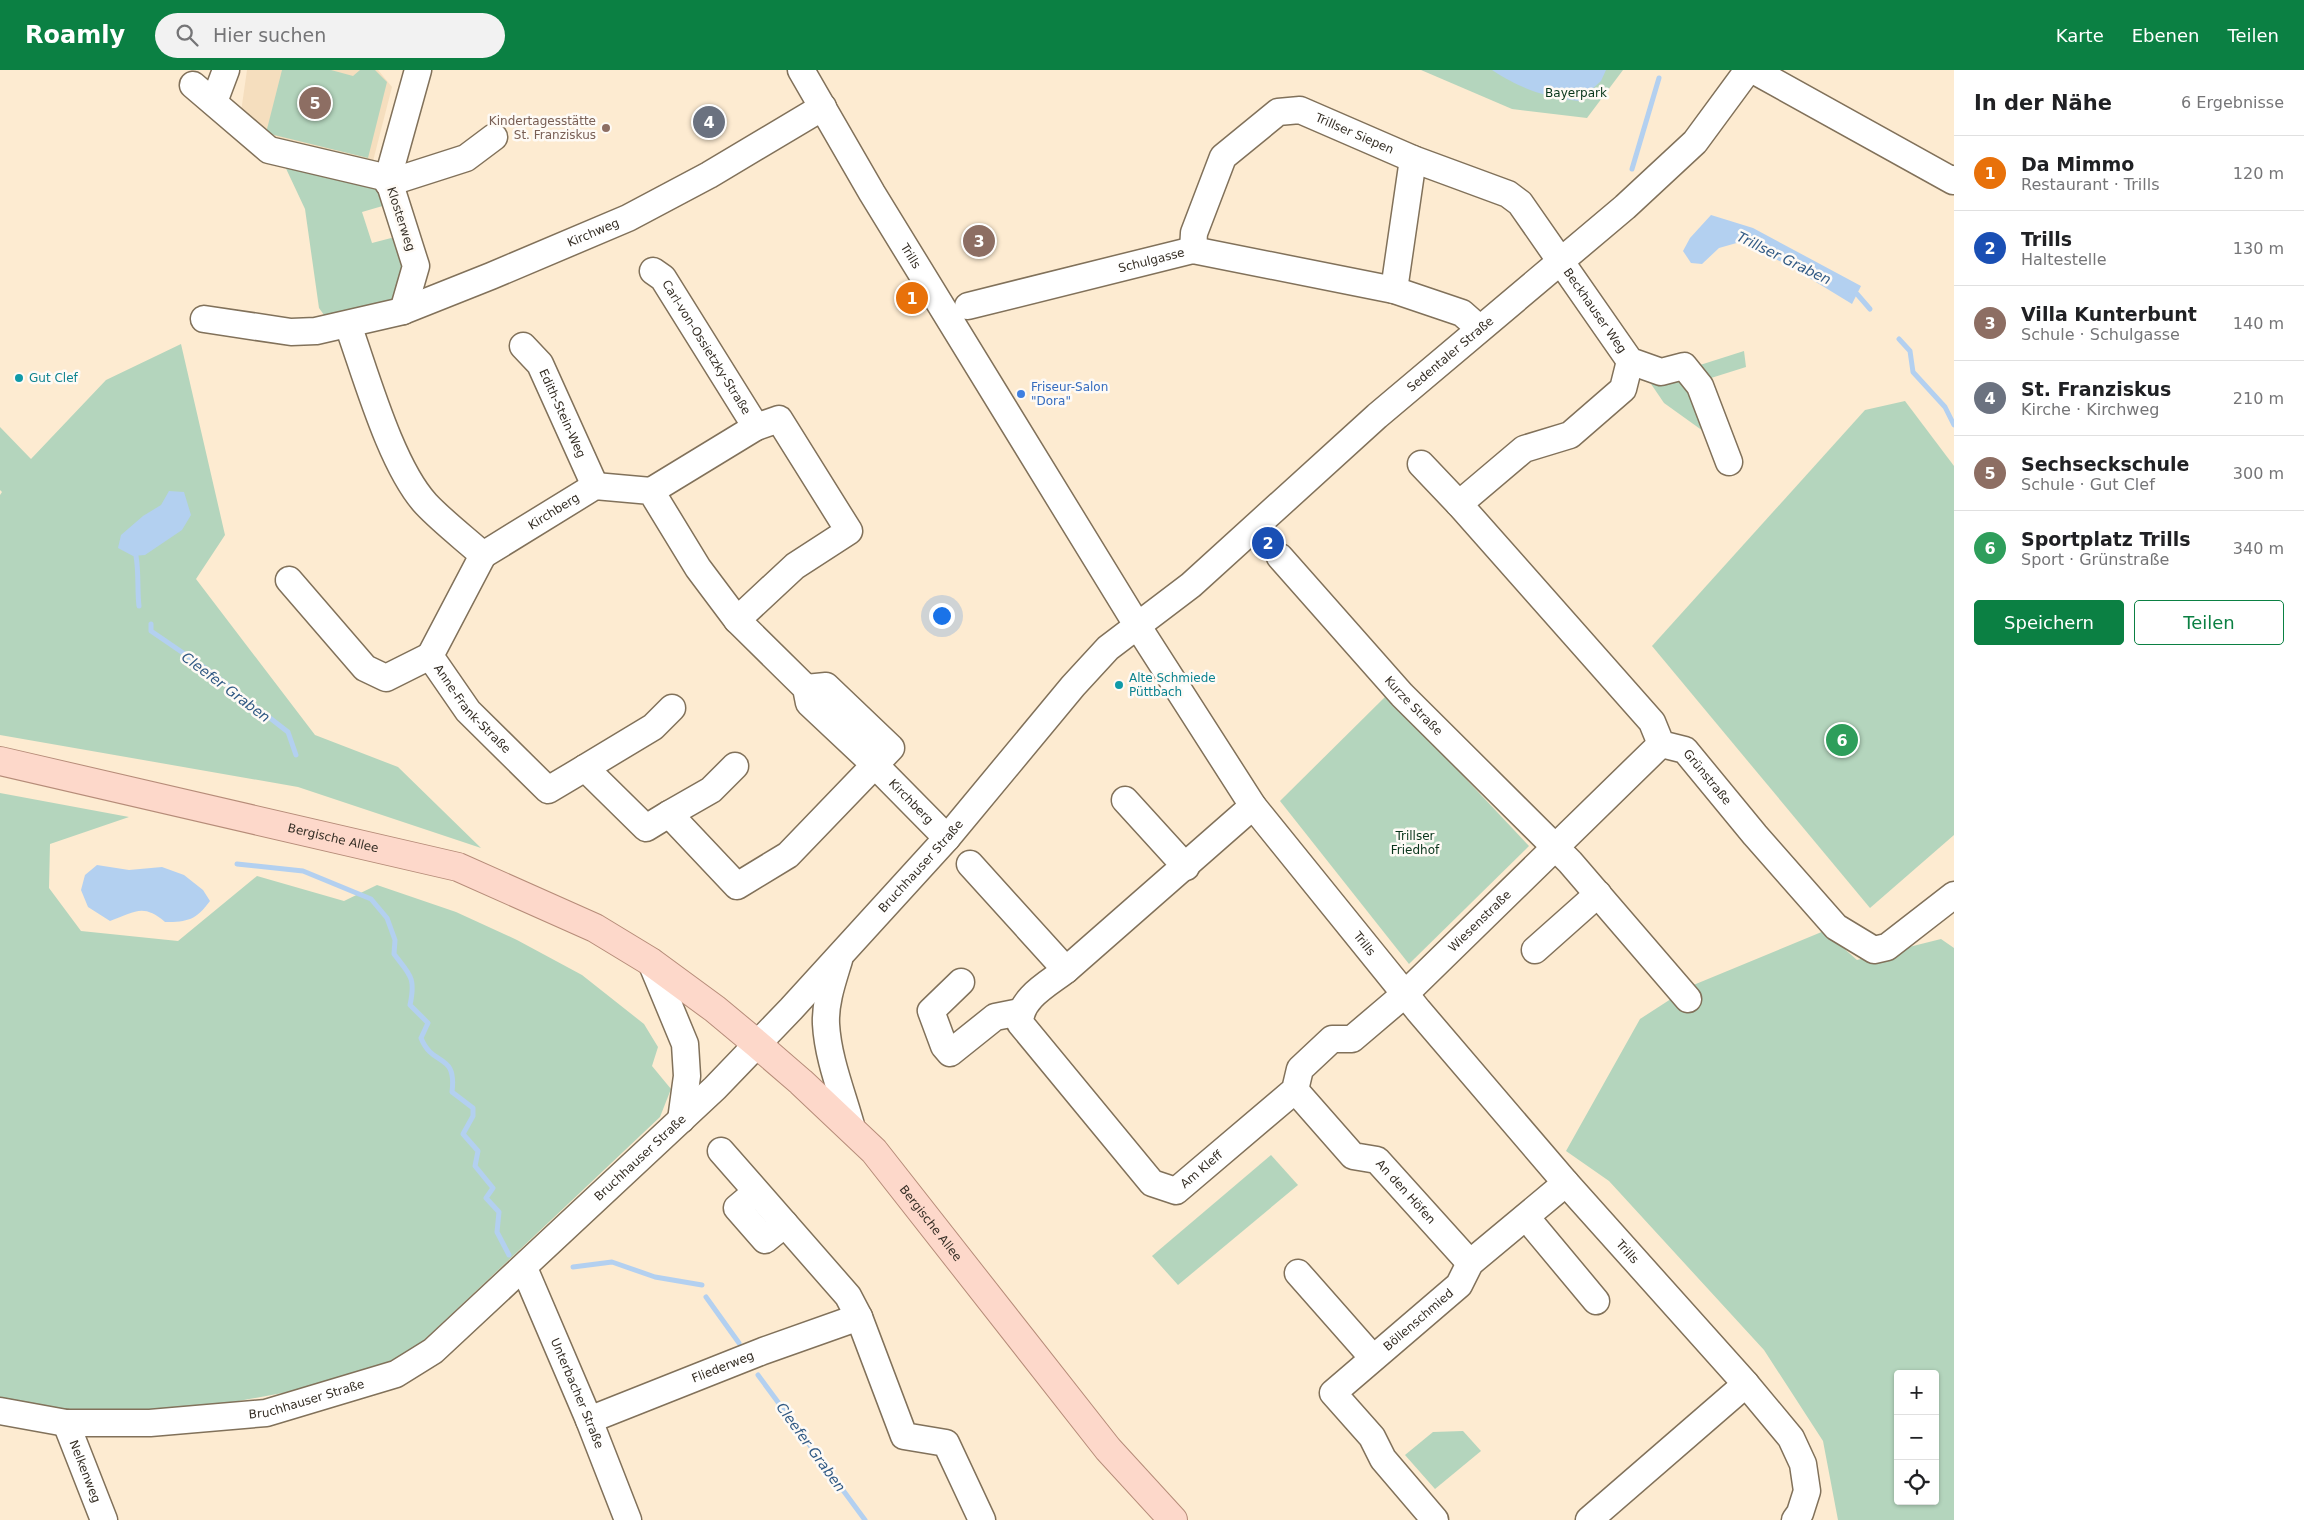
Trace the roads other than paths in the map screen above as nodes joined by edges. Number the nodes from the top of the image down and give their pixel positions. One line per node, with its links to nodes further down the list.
1 (226, 70): 7 (street)
2 (418, 70): 12 (street, Klosterweg)
3 (802, 70): 8 (street, Trills)
4 (1748, 70): 14 (street, Sedentaler Straße)
5 (1753, 70): 11 (street)
6 (193, 85): 7 (street)
7 (214, 102): 12 (street)
8 (823, 107): 18 (street, Kirchweg); 34 (street, Trills)
9 (494, 137): 12 (street)
10 (1413, 159): 13 (street, Trillser Siepen); 14 (street, Trillser Siepen); 16 (street)
11 (1954, 179)
12 (388, 180): 18 (street, Klosterweg)
13 (1193, 250): 16 (street, Schulgasse); 17 (street, Schulgasse)
14 (1561, 260): 21 (street, Sedentaler Straße); 23 (street, Beckhauser Weg)
15 (653, 271): 24 (street, Carl-von-Ossietzky-Straße)
16 (1394, 290): 21 (street, Schulgasse)
17 (968, 306)
18 (403, 311): 20 (street, Kirchweg)
19 (204, 319): 20 (street)
20 (348, 325): 30 (street)
21 (1479, 328): 34 (street, Sedentaler Straße)
22 (523, 346): 27 (street, Edith-Stein-Weg)
23 (1630, 361): 25 (street, Beckhauser Weg); 29 (street, Beckhauser Weg)
24 (756, 427): 28 (street, Carl-von-Ossietzky-Straße); 33 (street, Carl-von-Ossietzky-Straße)
25 (1729, 462)
26 (1421, 464): 29 (street)
27 (596, 486): 28 (street); 30 (street, Kirchberg)
28 (651, 491): 33 (street, Kirchberg)
29 (1459, 504): 37 (street)
30 (483, 555): 35 (street, Anne-Frank-Straße)
31 (1280, 557): 46 (street, Kurze Straße)
32 (289, 580): 35 (street)
33 (737, 620): 39 (street, Kirchberg)
34 (1137, 626): 43 (street, Trills); 45 (street, Bruchhauser Straße)
35 (430, 656): 41 (street, Anne-Frank-Straße)
36 (672, 708): 41 (street, Anne-Frank-Straße)
37 (1661, 744): 46 (street, Wiesenstraße); 50 (street, Grünstraße)
38 (0, 762): 53 (main road, Bergische Allee)
39 (875, 765): 44 (street); 45 (street, Kirchberg)
40 (735, 766): 44 (street)
41 (585, 768): 44 (street)
42 (1126, 800): 48 (street)
43 (1253, 806): 48 (street); 56 (street, Trills)
44 (669, 814)
45 (947, 838): 52 (street, Bruchhauser Straße)
46 (1555, 847): 49 (street); 56 (street, Wiesenstraße)
47 (970, 864): 54 (street)
48 (1186, 867): 54 (street)
49 (1598, 894): 51 (street); 57 (street)
50 (1954, 895)
51 (1535, 950)
52 (840, 957): 59 (street, Bruchhauser Straße); 62 (street)
53 (651, 962): 59 (main road, Bergische Allee); 61 (street)
54 (1066, 970): 58 (street)
55 (961, 982): 58 (street)
56 (1405, 994): 60 (street); 64 (street, Trills)
57 (1688, 999)
58 (1020, 1012): 60 (street, Am Kleff)
59 (757, 1044): 61 (street, Bruchhauser Straße); 62 (main road, Bergische Allee)
60 (1295, 1090): 66 (street, An den Höfen)
61 (681, 1120): 67 (street, Bruchhauser Straße)
62 (852, 1129): 79 (main road, Bergische Allee)
63 (721, 1151): 70 (street)
64 (1566, 1183): 65 (street, Böllenschmied); 72 (street, Trills)
65 (1526, 1217): 66 (street, Böllenschmied); 69 (street)
66 (1470, 1263): 71 (street, Böllenschmied)
67 (524, 1268): 74 (street, Unterbacher Straße); 75 (street, Bruchhauser Straße)
68 (1298, 1273): 71 (street, Böllenschmied)
69 (1596, 1301)
70 (858, 1317): 74 (street, Fliederweg); 78 (street)
71 (1373, 1358): 80 (street, Böllenschmied)
72 (1746, 1384): 81 (street); 82 (street, Trills)
73 (0, 1412): 75 (street, Bruchhauser Straße)
74 (589, 1420): 77 (street, Unterbacher Straße)
75 (66, 1423): 76 (street, Nelkenweg)
76 (104, 1520)
77 (628, 1520)
78 (982, 1520)
79 (1173, 1520)
80 (1436, 1520)
81 (1589, 1520)
82 (1795, 1520)

